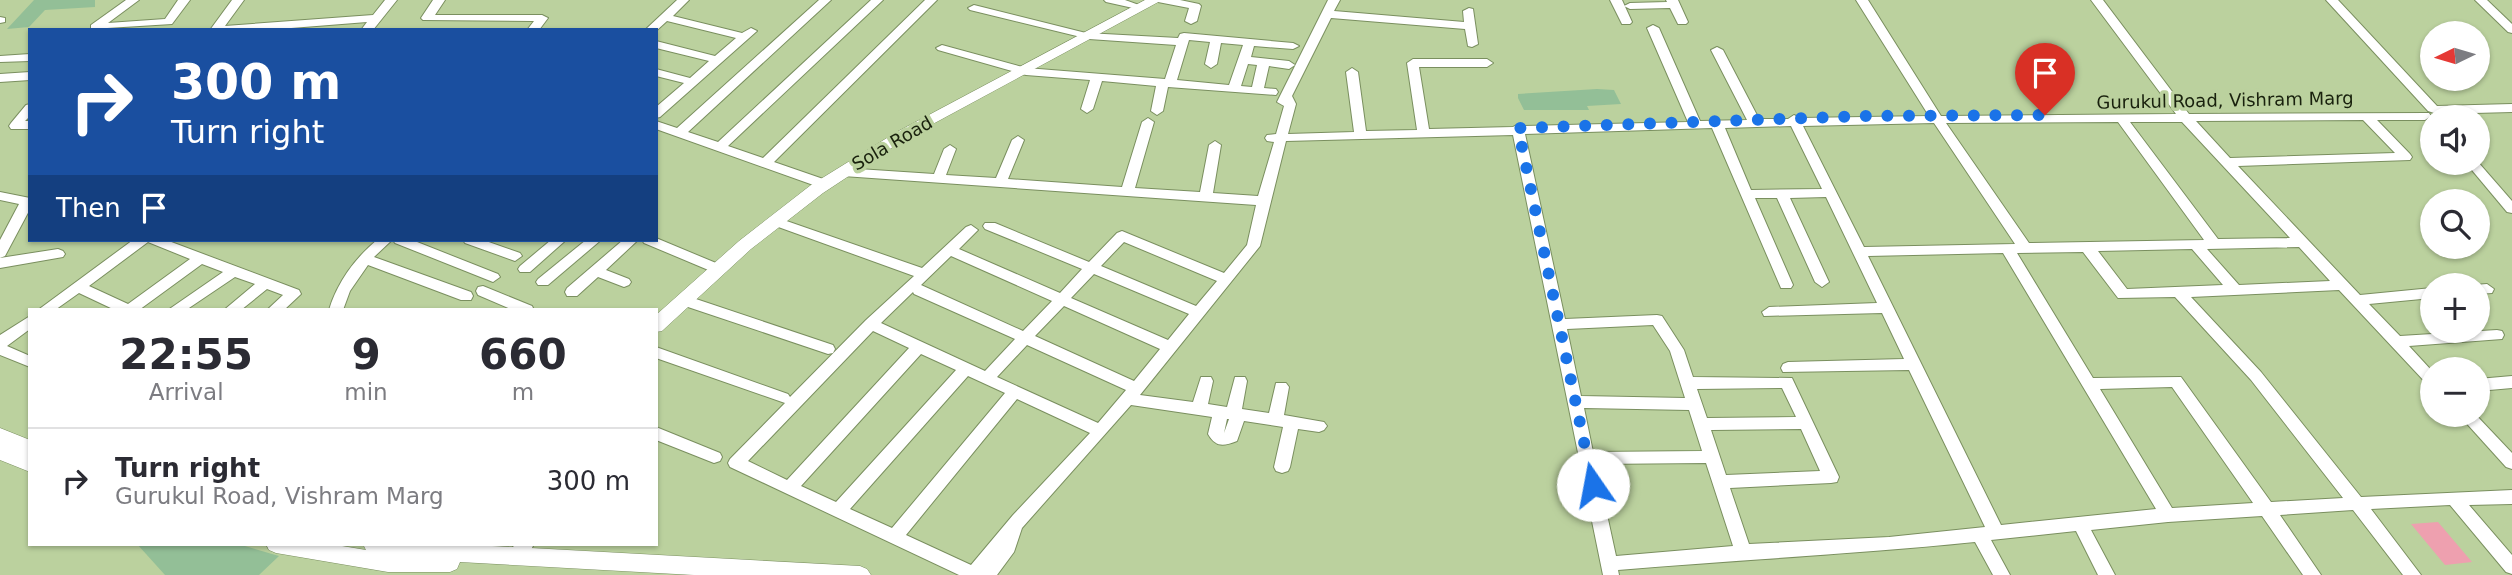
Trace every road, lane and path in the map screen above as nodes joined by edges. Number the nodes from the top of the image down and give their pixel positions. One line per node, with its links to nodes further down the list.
1 (133, 0): 2 (street)
2 (184, 0)
3 (238, 0): 34 (street)
4 (391, 0): 29 (street)
5 (439, 0): 37 (street)
6 (683, 0): 28 (street)
7 (825, 0): 96 (street)
8 (877, 0): 100 (street)
9 (930, 0): 103 (street)
10 (1110, 0): 21 (street)
11 (1155, 0): 41 (main road, Sola Road)
12 (1162, 0): 30 (street)
13 (1334, 0): 27 (street)
14 (1616, 0): 31 (street)
15 (1862, 0): 84 (street)
16 (2097, 0): 82 (street)
17 (2324, 0): 70 (street)
18 (2332, 0): 71 (street)
19 (2481, 0): 26 (street)
20 (1673, 2): 22 (street); 32 (street)
21 (1138, 3): 41 (main road, Sola Road)
22 (1630, 6)
23 (974, 8): 41 (street)
24 (1469, 11): 33 (street)
25 (2512, 11): 26 (street)
26 (2493, 12): 40 (street)
27 (1327, 14): 33 (street); 97 (street)
28 (665, 17): 38 (street); 53 (street)
29 (377, 18): 35 (street); 36 (street)
30 (1191, 21)
31 (1626, 22)
32 (1682, 22)
33 (1471, 26): 45 (street)
34 (218, 28)
35 (244, 28)
36 (370, 28)
37 (534, 28)
38 (653, 28)
39 (1653, 28): 88 (street)
40 (2512, 30)
41 (1085, 35): 43 (street); 59 (main road, Sola Road)
42 (1216, 39): 43 (street); 44 (street); 57 (street)
43 (1182, 42): 66 (street)
44 (1250, 42): 47 (street); 54 (street)
45 (1472, 44)
46 (658, 45): 53 (street)
47 (1293, 46)
48 (942, 48): 59 (street)
49 (0, 50): 52 (street)
50 (1717, 50): 86 (street)
51 (28, 57): 52 (street)
52 (0, 58)
53 (717, 60): 65 (street)
54 (1244, 60): 55 (street); 67 (street)
55 (1264, 62): 58 (street); 68 (street)
56 (1487, 62): 93 (street)
57 (1211, 64)
58 (1289, 65)
59 (1023, 69): 63 (street); 104 (main road, Sola Road); 108 (main road, Sola Road)
60 (1352, 72): 95 (street)
61 (658, 73): 65 (street)
62 (28, 76): 64 (street)
63 (1097, 77): 66 (street); 73 (street)
64 (0, 78)
65 (693, 82): 77 (street)
66 (1167, 83): 67 (street); 76 (street)
67 (1234, 89): 68 (street)
68 (1257, 91): 69 (street)
69 (1272, 92)
70 (2423, 105)
71 (2424, 105)
72 (2512, 108): 75 (street, Gurukul Road, Vishram Marg)
73 (1087, 109)
74 (28, 110): 90 (street)
75 (2490, 110)
76 (1157, 111)
77 (658, 112)
78 (2420, 113): 82 (street, Gurukul Road, Vishram Marg)
79 (2420, 114): 83 (street, Gurukul Road, Vishram Marg)
80 (2490, 114): 81 (street, Gurukul Road, Vishram Marg)
81 (2512, 114)
82 (2184, 116): 83 (street, Gurukul Road, Vishram Marg); 84 (street, Gurukul Road, Vishram Marg); 85 (street, Gurukul Road, Vishram Marg); 102 (street)
83 (2366, 116): 102 (street)
84 (1937, 118): 85 (street, Gurukul Road, Vishram Marg); 89 (street, Gurukul Road, Vishram Marg); 138 (street)
85 (2122, 119): 135 (street)
86 (1753, 120): 88 (street, Gurukul Road, Vishram Marg); 89 (street, Gurukul Road, Vishram Marg)
87 (1148, 122): 110 (street)
88 (1693, 122): 94 (street, Gurukul Road, Vishram Marg)
89 (1795, 122): 91 (street, Gurukul Road, Vishram Marg); 112 (street)
90 (28, 125)
91 (1717, 125): 94 (street, Gurukul Road, Vishram Marg); 113 (street)
92 (658, 126): 96 (street)
93 (1423, 130): 94 (street, Gurukul Road, Vishram Marg); 95 (street, Gurukul Road, Vishram Marg)
94 (1518, 130): 97 (street, Gurukul Road, Vishram Marg); 187 (street)
95 (1360, 132): 97 (street, Gurukul Road, Vishram Marg)
96 (679, 133): 100 (street)
97 (1276, 134): 117 (street)
98 (1017, 140): 109 (street)
99 (1215, 145): 115 (street)
100 (720, 148): 103 (street)
101 (950, 149): 107 (street)
102 (2228, 162): 133 (street)
103 (765, 163): 108 (street)
104 (843, 172): 107 (street); 108 (main road, Sola Road)
105 (2482, 175): 119 (street)
106 (2490, 175): 116 (street)
107 (938, 178): 109 (street)
108 (819, 183): 120 (main road, Sola Road); 147 (main road, Sola Road)
109 (1000, 183): 110 (street)
110 (1127, 192): 115 (street)
111 (1781, 193): 112 (street); 113 (street); 157 (street)
112 (1829, 193): 139 (street)
113 (1747, 194): 159 (street)
114 (0, 196): 118 (street)
115 (1206, 197): 117 (street)
116 (2512, 200)
117 (1265, 201): 154 (street)
118 (28, 202): 123 (street)
119 (2512, 209)
120 (775, 221): 152 (street); 169 (main road, Sola Road)
121 (990, 226): 149 (street)
122 (971, 230): 152 (street)
123 (4, 239): 140 (street)
124 (139, 242): 161 (street)
125 (158, 242): 144 (street)
126 (383, 242): 145 (street)
127 (405, 242): 153 (street)
128 (476, 242): 143 (street)
129 (557, 242): 148 (street)
130 (592, 242): 155 (street)
131 (629, 242): 151 (street)
132 (654, 242): 147 (street)
133 (2301, 242): 135 (street); 160 (street)
134 (2195, 244): 135 (street); 136 (street); 163 (street)
135 (2214, 244)
136 (2087, 247): 138 (street); 166 (street)
137 (2007, 248): 138 (street); 139 (street); 208 (street)
138 (2025, 248)
139 (1858, 252): 180 (street)
140 (0, 253)
141 (956, 253): 170 (street)
142 (58, 254): 146 (street)
143 (515, 256)
144 (201, 258): 150 (street); 175 (street)
145 (365, 259): 168 (street); 179 (street)
146 (0, 263)
147 (711, 266): 183 (main road, Sola Road)
148 (525, 269)
149 (1090, 269): 154 (street); 170 (street); 181 (street)
150 (234, 271): 158 (street); 176 (street)
151 (595, 271): 156 (street); 165 (street)
152 (924, 274): 186 (street)
153 (493, 277)
154 (1226, 279): 181 (street)
155 (543, 282)
156 (624, 282)
157 (1822, 282)
158 (266, 283): 177 (street); 178 (street)
159 (1786, 285)
160 (2343, 285): 163 (street); 171 (street)
161 (77, 286): 173 (street); 174 (street)
162 (919, 290): 189 (street)
163 (2235, 290): 166 (street)
164 (483, 291): 172 (street)
165 (572, 292)
166 (2179, 292): 238 (street)
167 (2420, 294): 171 (street)
168 (466, 296)
169 (684, 300): 185 (main road, Sola Road); 195 (street)
170 (1059, 300): 189 (street); 193 (street)
171 (2356, 300): 190 (street)
172 (506, 306)
173 (48, 308)
174 (124, 308)
175 (131, 308)
176 (179, 308)
177 (234, 308)
178 (276, 308)
179 (337, 308)
180 (1885, 308): 182 (street); 198 (street)
181 (1199, 312): 193 (street)
182 (1769, 312)
183 (658, 313)
184 (28, 322): 191 (street)
185 (658, 324)
186 (871, 324): 192 (street); 235 (street)
187 (1559, 324): 206 (street); 213 (street)
188 (2497, 335): 190 (street)
189 (1024, 338): 202 (street); 211 (street)
190 (2396, 342): 199 (street)
191 (0, 343)
192 (919, 346): 201 (street); 235 (street)
193 (1169, 348): 211 (street)
194 (0, 349): 197 (street)
195 (828, 349)
196 (658, 353): 212 (street)
197 (28, 361)
198 (1913, 364): 200 (street); 243 (street)
199 (2420, 367)
200 (1788, 368)
201 (967, 369): 202 (street); 240 (street)
202 (987, 378): 210 (street)
203 (1206, 381): 215 (street)
204 (1240, 381): 216 (street)
205 (2512, 382): 207 (street)
206 (1688, 383): 214 (street); 219 (street)
207 (2490, 383)
208 (2089, 384): 239 (street); 241 (street)
209 (1281, 387): 217 (street)
210 (1015, 391): 223 (street); 244 (street)
211 (1131, 393): 215 (street); 223 (street)
212 (783, 398)
213 (1576, 402): 214 (street); 230 (street)
214 (1694, 404): 220 (street)
215 (1199, 409): 216 (street)
216 (1230, 413): 217 (street)
217 (1276, 420): 218 (street)
218 (1293, 422): 221 (street); 233 (street)
219 (1807, 423): 220 (street); 234 (street)
220 (1701, 424): 229 (street)
221 (1319, 426)
222 (2478, 427): 232 (street)
223 (1100, 431): 254 (street)
224 (658, 434): 228 (street)
225 (0, 436): 226 (main road)
226 (28, 447)
227 (0, 451): 231 (main road)
228 (714, 457)
229 (1712, 457): 230 (street); 234 (street)
230 (1588, 458): 251 (street)
231 (28, 463)
232 (2512, 463)
233 (1282, 467)
234 (1720, 482): 248 (street)
235 (789, 488): 240 (street)
236 (2512, 497): 237 (street)
237 (2454, 499): 238 (street); 250 (street)
238 (2357, 504): 239 (street); 258 (street)
239 (2265, 510): 241 (street); 257 (street)
240 (838, 511): 244 (street)
241 (2168, 515): 242 (street)
242 (2080, 524): 243 (street); 256 (street)
243 (1989, 535): 248 (street); 255 (street)
244 (894, 537): 254 (street)
245 (294, 546): 249 (main road)
246 (377, 546): 249 (main road)
247 (521, 550): 249 (main road); 253 (main road)
248 (1743, 552): 251 (street)
249 (400, 558): 252 (main road)
250 (2512, 567)
251 (1611, 570)
252 (695, 575)
253 (859, 575)
254 (978, 575)
255 (2002, 575)
256 (2107, 575)
257 (2314, 575)
258 (2413, 575)

